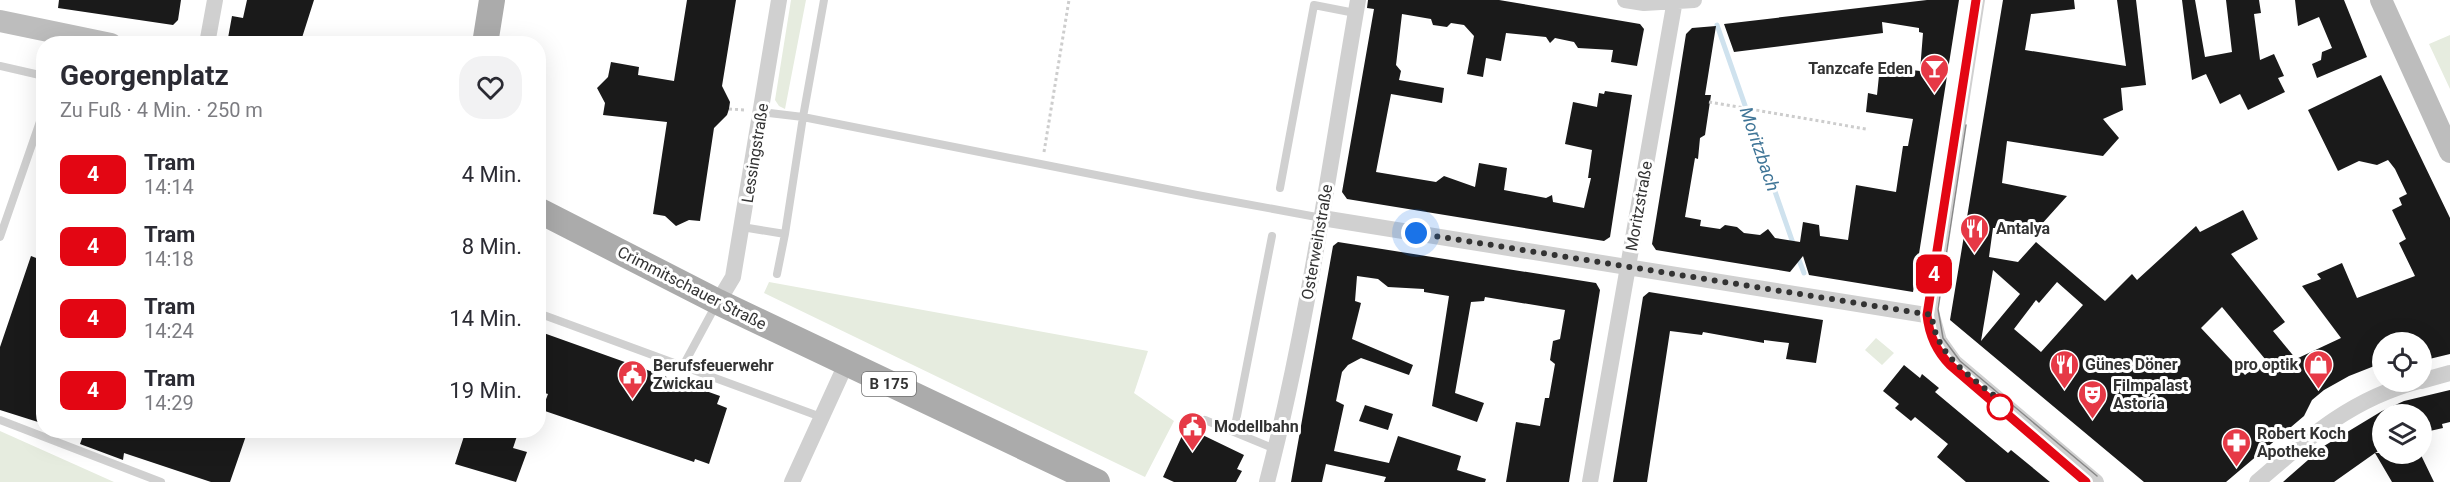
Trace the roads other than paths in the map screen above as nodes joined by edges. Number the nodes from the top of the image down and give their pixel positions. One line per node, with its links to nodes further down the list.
1 (215, 0): 13 (street)
2 (492, 0): 14 (main road)
3 (779, 0): 17 (street, Lessingstraße)
4 (824, 0): 18 (lane)
5 (1625, 0): 9 (street)
6 (1694, 0): 9 (street)
7 (1981, 0): 31 (lane)
8 (2381, 0): 20 (main road)
9 (1675, 1): 28 (street, Moritzstraße)
10 (1357, 7): 21 (lane); 23 (street, Osterweihstraße)
11 (0, 21): 12 (main road)
12 (54, 36)
13 (208, 36)
14 (486, 36)
15 (0, 66): 16 (lane)
16 (36, 74)
17 (761, 112): 18 (lane); 24 (street, Lessingstraße)
18 (803, 117): 23 (lane); 25 (lane)
19 (36, 134): 27 (lane)
20 (2450, 152)
21 (1280, 188)
22 (546, 214): 30 (main road, Crimmitschauer Straße / B 175)
23 (1322, 218): 28 (street); 44 (street, Osterweihstraße)
24 (742, 227): 25 (lane); 30 (street, Lessingstraße)
25 (785, 234): 29 (lane)
26 (1272, 236): 41 (lane)
27 (0, 237)
28 (1628, 267): 31 (street); 50 (street, Moritzstraße)
29 (777, 274)
30 (718, 302): 33 (main road, Crimmitschauer Straße / B 175); 34 (lane)
31 (1932, 315): 45 (street)
32 (546, 316): 34 (lane)
33 (846, 364): 38 (street); 48 (main road, Crimmitschauer Straße / B 175)
34 (682, 366): 38 (lane)
35 (2450, 373): 36 (street)
36 (2432, 378)
37 (2385, 392): 51 (street)
38 (821, 417): 47 (street)
39 (0, 420): 42 (lane)
40 (1205, 420): 41 (lane)
41 (1234, 431): 44 (lane)
42 (36, 434)
43 (47, 438): 46 (lane)
44 (1275, 449): 49 (street, Osterweihstraße)
45 (2099, 479)
46 (161, 482)
47 (792, 482)
48 (1097, 482)
49 (1267, 482)
50 (1590, 482)
51 (2257, 482)

